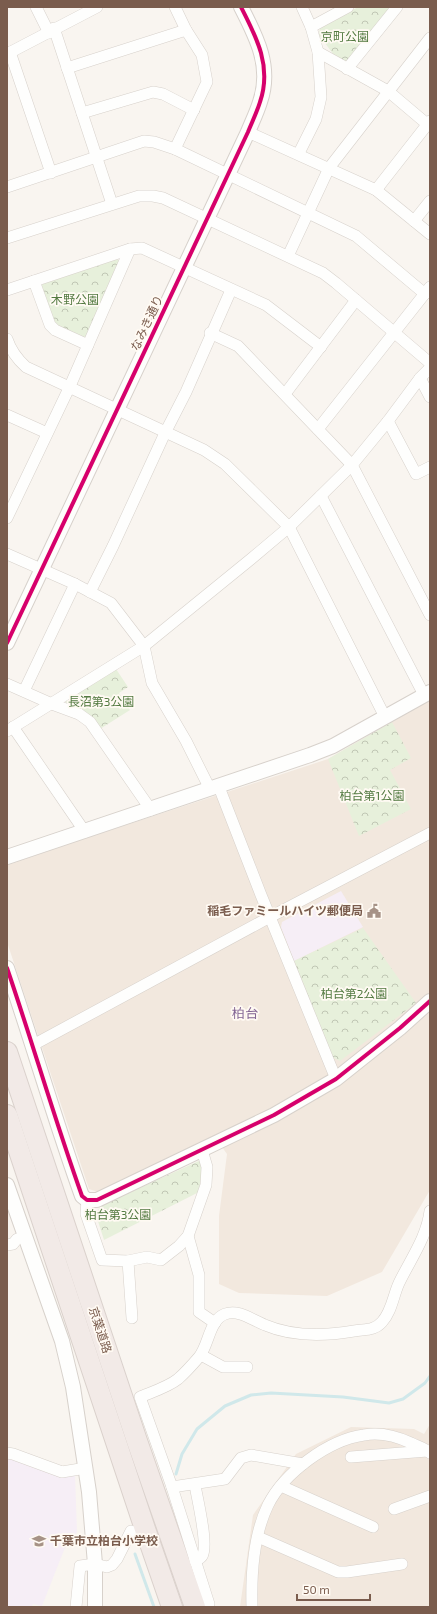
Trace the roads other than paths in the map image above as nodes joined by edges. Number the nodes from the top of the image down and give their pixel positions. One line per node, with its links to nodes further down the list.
1 (36, 7): 10 (street)
2 (97, 7): 10 (street)
3 (176, 7): 9 (street)
4 (241, 7): 20 (street, なみき通り)
5 (302, 7): 8 (street)
6 (348, 7): 8 (street)
7 (396, 7): 15 (street)
8 (311, 27): 12 (street)
9 (186, 30): 14 (street); 17 (street)
10 (51, 31): 13 (street); 14 (street)
11 (430, 38): 16 (street)
12 (318, 52): 15 (street); 22 (street)
13 (8, 53): 25 (street)
14 (67, 68): 18 (street)
15 (347, 69): 16 (street)
16 (388, 91): 19 (street); 24 (street)
17 (194, 110): 18 (street); 21 (street)
18 (82, 113): 23 (street)
19 (429, 122): 28 (street)
20 (248, 132): 22 (street); 26 (street, なみき通り)
21 (176, 149): 23 (street); 26 (street)
22 (299, 154): 24 (street)
23 (96, 158): 25 (street); 30 (street)
24 (329, 168): 28 (street); 31 (street)
25 (51, 173): 27 (street)
26 (227, 175): 31 (street); 32 (street, なみき通り)
27 (7, 187)
28 (376, 190): 33 (street)
29 (430, 201): 33 (street)
30 (112, 204): 32 (street); 35 (street)
31 (308, 213): 37 (street); 42 (street)
32 (207, 219): 37 (street); 38 (street, なみき通り)
33 (414, 221): 34 (street)
34 (430, 234)
35 (7, 238)
36 (130, 249): 38 (street); 39 (street); 47 (street)
37 (288, 256): 43 (street)
38 (184, 266): 41 (street); 55 (street, なみき通り)
39 (34, 281): 40 (street); 47 (street)
40 (7, 290)
41 (231, 290): 45 (street); 48 (street)
42 (427, 290): 44 (street)
43 (356, 300): 44 (street); 48 (street)
44 (394, 332): 49 (street); 58 (street)
45 (210, 333): 53 (street); 60 (street)
46 (7, 339): 52 (street)
47 (88, 345): 52 (street)
48 (321, 347): 53 (street)
49 (430, 363)
50 (430, 368): 51 (street)
51 (420, 378): 54 (street); 57 (street)
52 (70, 386): 55 (street); 59 (street)
53 (284, 394): 58 (street)
54 (430, 397)
55 (117, 410): 60 (street); 67 (street, なみき通り)
56 (7, 416): 59 (street)
57 (388, 421): 61 (street); 62 (street)
58 (318, 429): 61 (street)
59 (47, 433): 64 (street)
60 (165, 433): 65 (street); 69 (street)
61 (352, 465): 63 (street); 70 (street)
62 (430, 467)
63 (321, 496): 65 (street); 75 (street)
64 (7, 518)
65 (289, 526): 72 (street); 77 (street)
66 (8, 556): 67 (street)
67 (42, 570): 68 (street); 71 (street, なみき通り)
68 (75, 584): 69 (street); 74 (street)
69 (90, 592): 72 (street)
70 (430, 615)
71 (7, 643)
72 (144, 646): 76 (street); 79 (street)
73 (7, 684): 74 (street)
74 (24, 691): 76 (street)
75 (427, 694): 77 (street)
76 (52, 704): 78 (street); 80 (street)
77 (385, 717): 79 (street)
78 (10, 729): 81 (street)
79 (215, 788): 80 (street); 84 (street)
80 (151, 810): 81 (street)
81 (85, 832): 83 (street)
82 (430, 833): 84 (street)
83 (7, 857)
84 (270, 917): 87 (street); 89 (street)
85 (7, 968): 87 (street)
86 (430, 1001): 89 (street)
87 (33, 1045): 93 (street)
88 (7, 1052): 119 (highway, 京葉道路)
89 (336, 1079): 91 (street)
90 (7, 1115): 122 (highway, 京葉道路)
91 (202, 1150): 93 (street); 96 (street)
92 (7, 1185): 95 (street)
93 (87, 1200): 98 (street)
94 (430, 1211): 100 (street)
95 (26, 1236): 97 (street); 107 (street)
96 (188, 1236): 98 (street); 100 (street)
97 (7, 1245)
98 (128, 1261): 99 (street)
99 (134, 1318)
100 (215, 1323): 101 (street)
101 (201, 1354): 102 (street); 110 (street)
102 (247, 1367)
103 (429, 1452): 105 (street); 106 (street)
104 (7, 1453): 107 (street)
105 (350, 1457)
106 (303, 1464): 108 (street); 109 (street)
107 (86, 1468): 117 (street)
108 (195, 1484): 110 (street); 116 (street)
109 (281, 1486): 113 (street); 115 (street)
110 (172, 1487): 116 (street)
111 (430, 1496): 112 (street)
112 (394, 1509)
113 (373, 1527)
114 (131, 1531): 117 (street)
115 (258, 1537): 118 (street); 123 (street)
116 (195, 1561): 119 (street)
117 (95, 1564): 120 (street); 121 (street)
118 (402, 1564)
119 (202, 1605)
120 (76, 1607)
121 (95, 1607)
122 (172, 1607)
123 (252, 1607)

